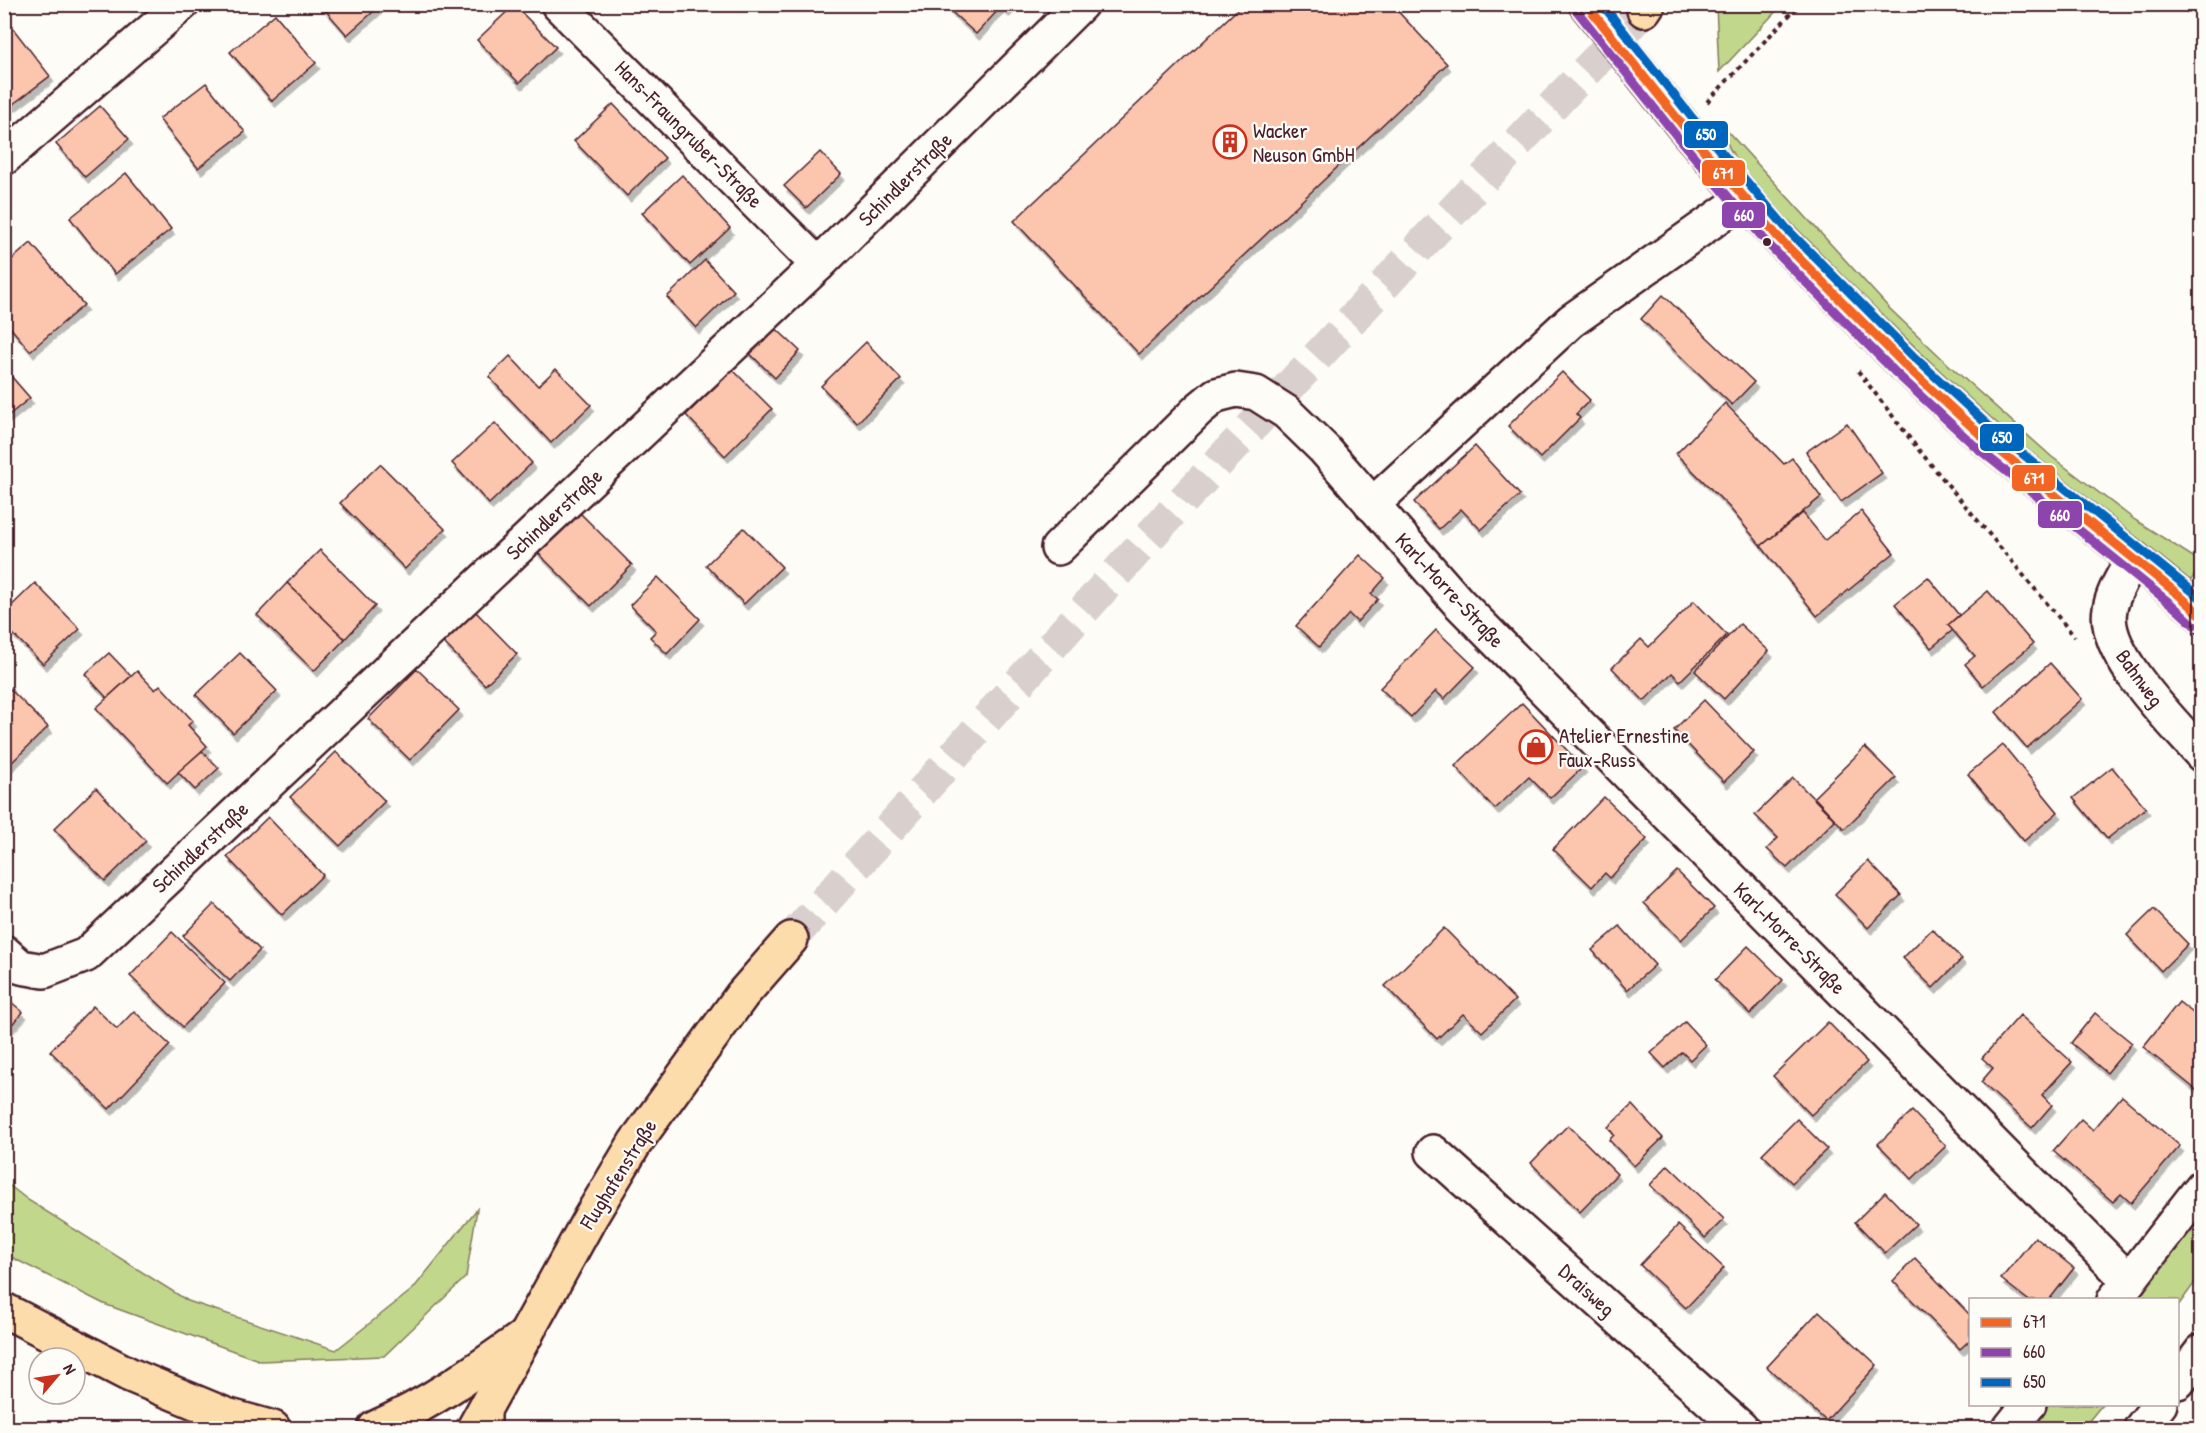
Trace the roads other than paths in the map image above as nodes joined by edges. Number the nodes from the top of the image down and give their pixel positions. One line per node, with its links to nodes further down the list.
1 (182, 4): 5 (street)
2 (558, 4): 7 (street, Hans-Fraungruber-Straße)
3 (1081, 4): 7 (street, Schindlerstraße)
4 (1586, 4): 6 (street)
5 (4, 159)
6 (1744, 198): 8 (street); 10 (street)
7 (818, 265): 14 (street, Schindlerstraße)
8 (1372, 505): 9 (street, Karl-Morre-Straße); 17 (street, Karl-Morre-Straße)
9 (1058, 548)
10 (2133, 558): 11 (street); 12 (street, Bahnweg)
11 (2202, 616)
12 (2202, 755)
13 (790, 939): 19 (main road, Flughafenstraße)
14 (4, 952)
15 (1433, 1152): 27 (street, Draisweg)
16 (2202, 1187): 17 (street, Karl-Morre-Straße)
17 (2121, 1290)
18 (4, 1310): 25 (main road)
19 (526, 1335): 24 (main road, Flughafenstraße); 26 (main road)
20 (2202, 1351): 21 (street)
21 (2179, 1381)
22 (2027, 1406): 28 (street)
23 (2158, 1406): 29 (street)
24 (481, 1423)
25 (273, 1428)
26 (375, 1428)
27 (1741, 1428)
28 (2010, 1428)
29 (2141, 1428)

